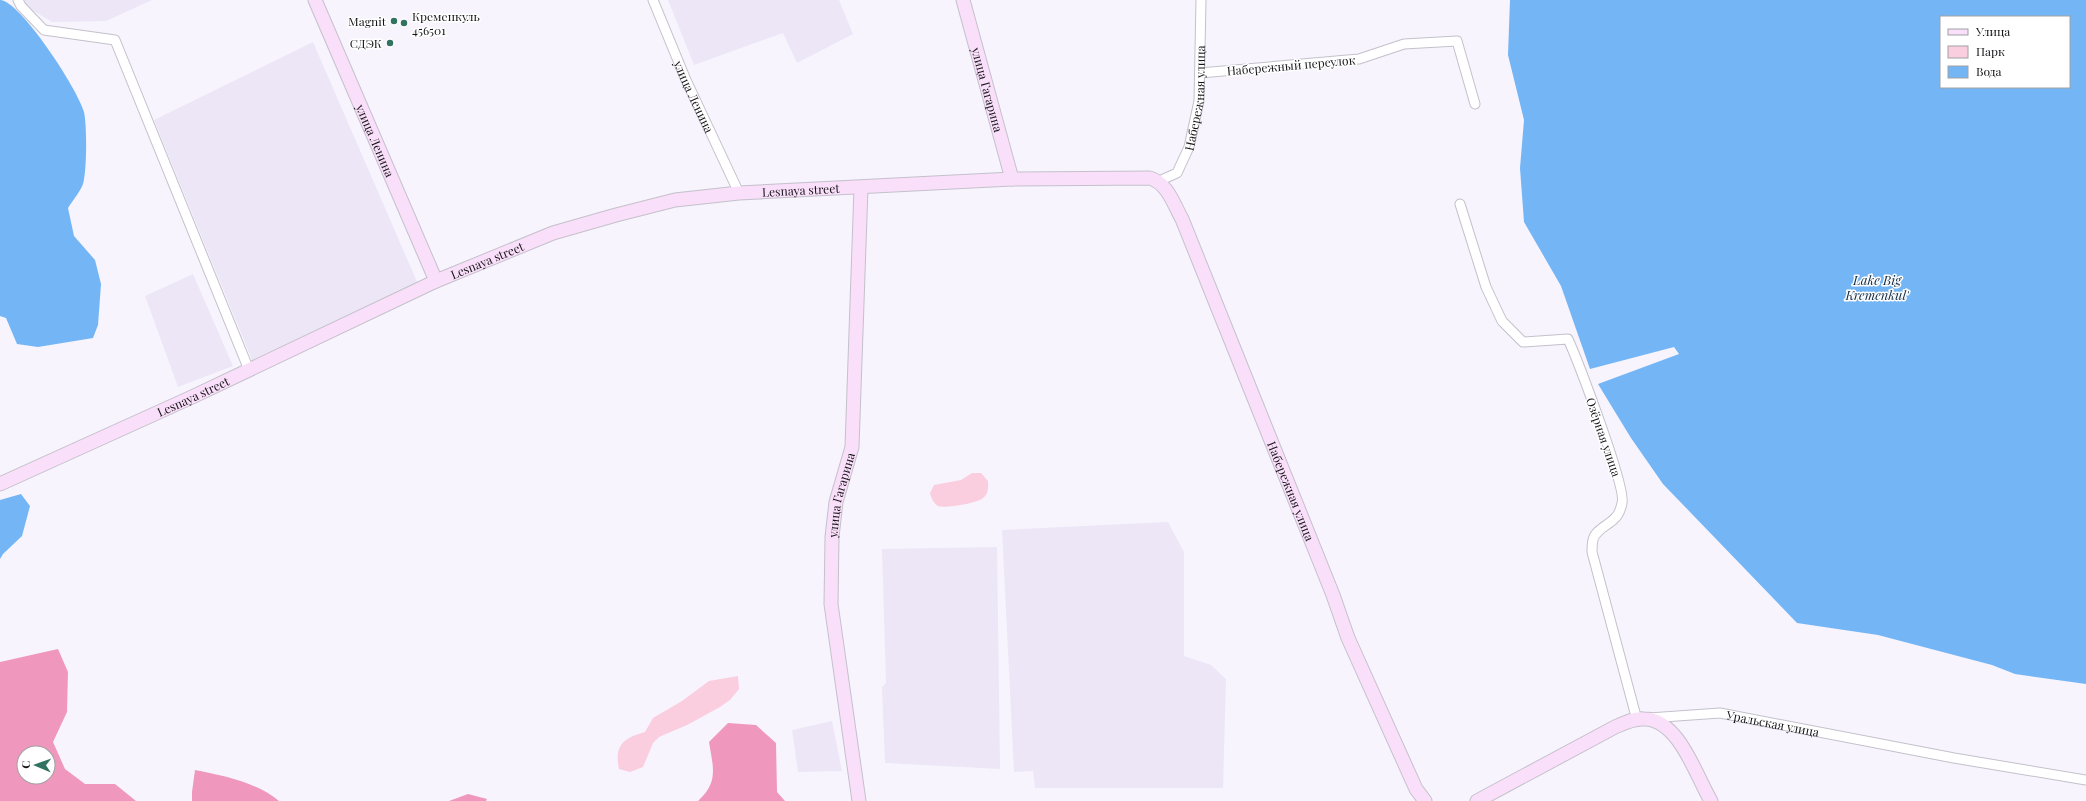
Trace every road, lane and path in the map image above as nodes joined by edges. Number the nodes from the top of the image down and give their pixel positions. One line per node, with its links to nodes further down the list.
1 (18, 0): 14 (street)
2 (315, 0): 13 (street, улица Ленина)
3 (652, 0): 11 (street, улица Ленина)
4 (962, 0): 8 (street, улица Гагарина)
5 (1200, 0): 6 (street, Набережная улица)
6 (1200, 73): 7 (street, Набережный переулок); 9 (street, Набережная улица)
7 (1475, 104)
8 (1012, 179): 9 (street); 10 (street, Lesnaya street)
9 (1159, 181): 19 (street, Набережная улица)
10 (861, 188): 11 (street, Lesnaya street); 18 (street, улица Гагарина)
11 (739, 193): 13 (street, Lesnaya street)
12 (1460, 204): 16 (street, Озёрная улица)
13 (436, 281): 14 (street, Lesnaya street)
14 (249, 370): 15 (street, Lesnaya street)
15 (0, 484)
16 (1640, 719): 17 (street, Уральская улица); 20 (street, Уральская улица); 21 (street)
17 (2086, 780)
18 (859, 801)
19 (1424, 801)
20 (1477, 801)
21 (1711, 801)

